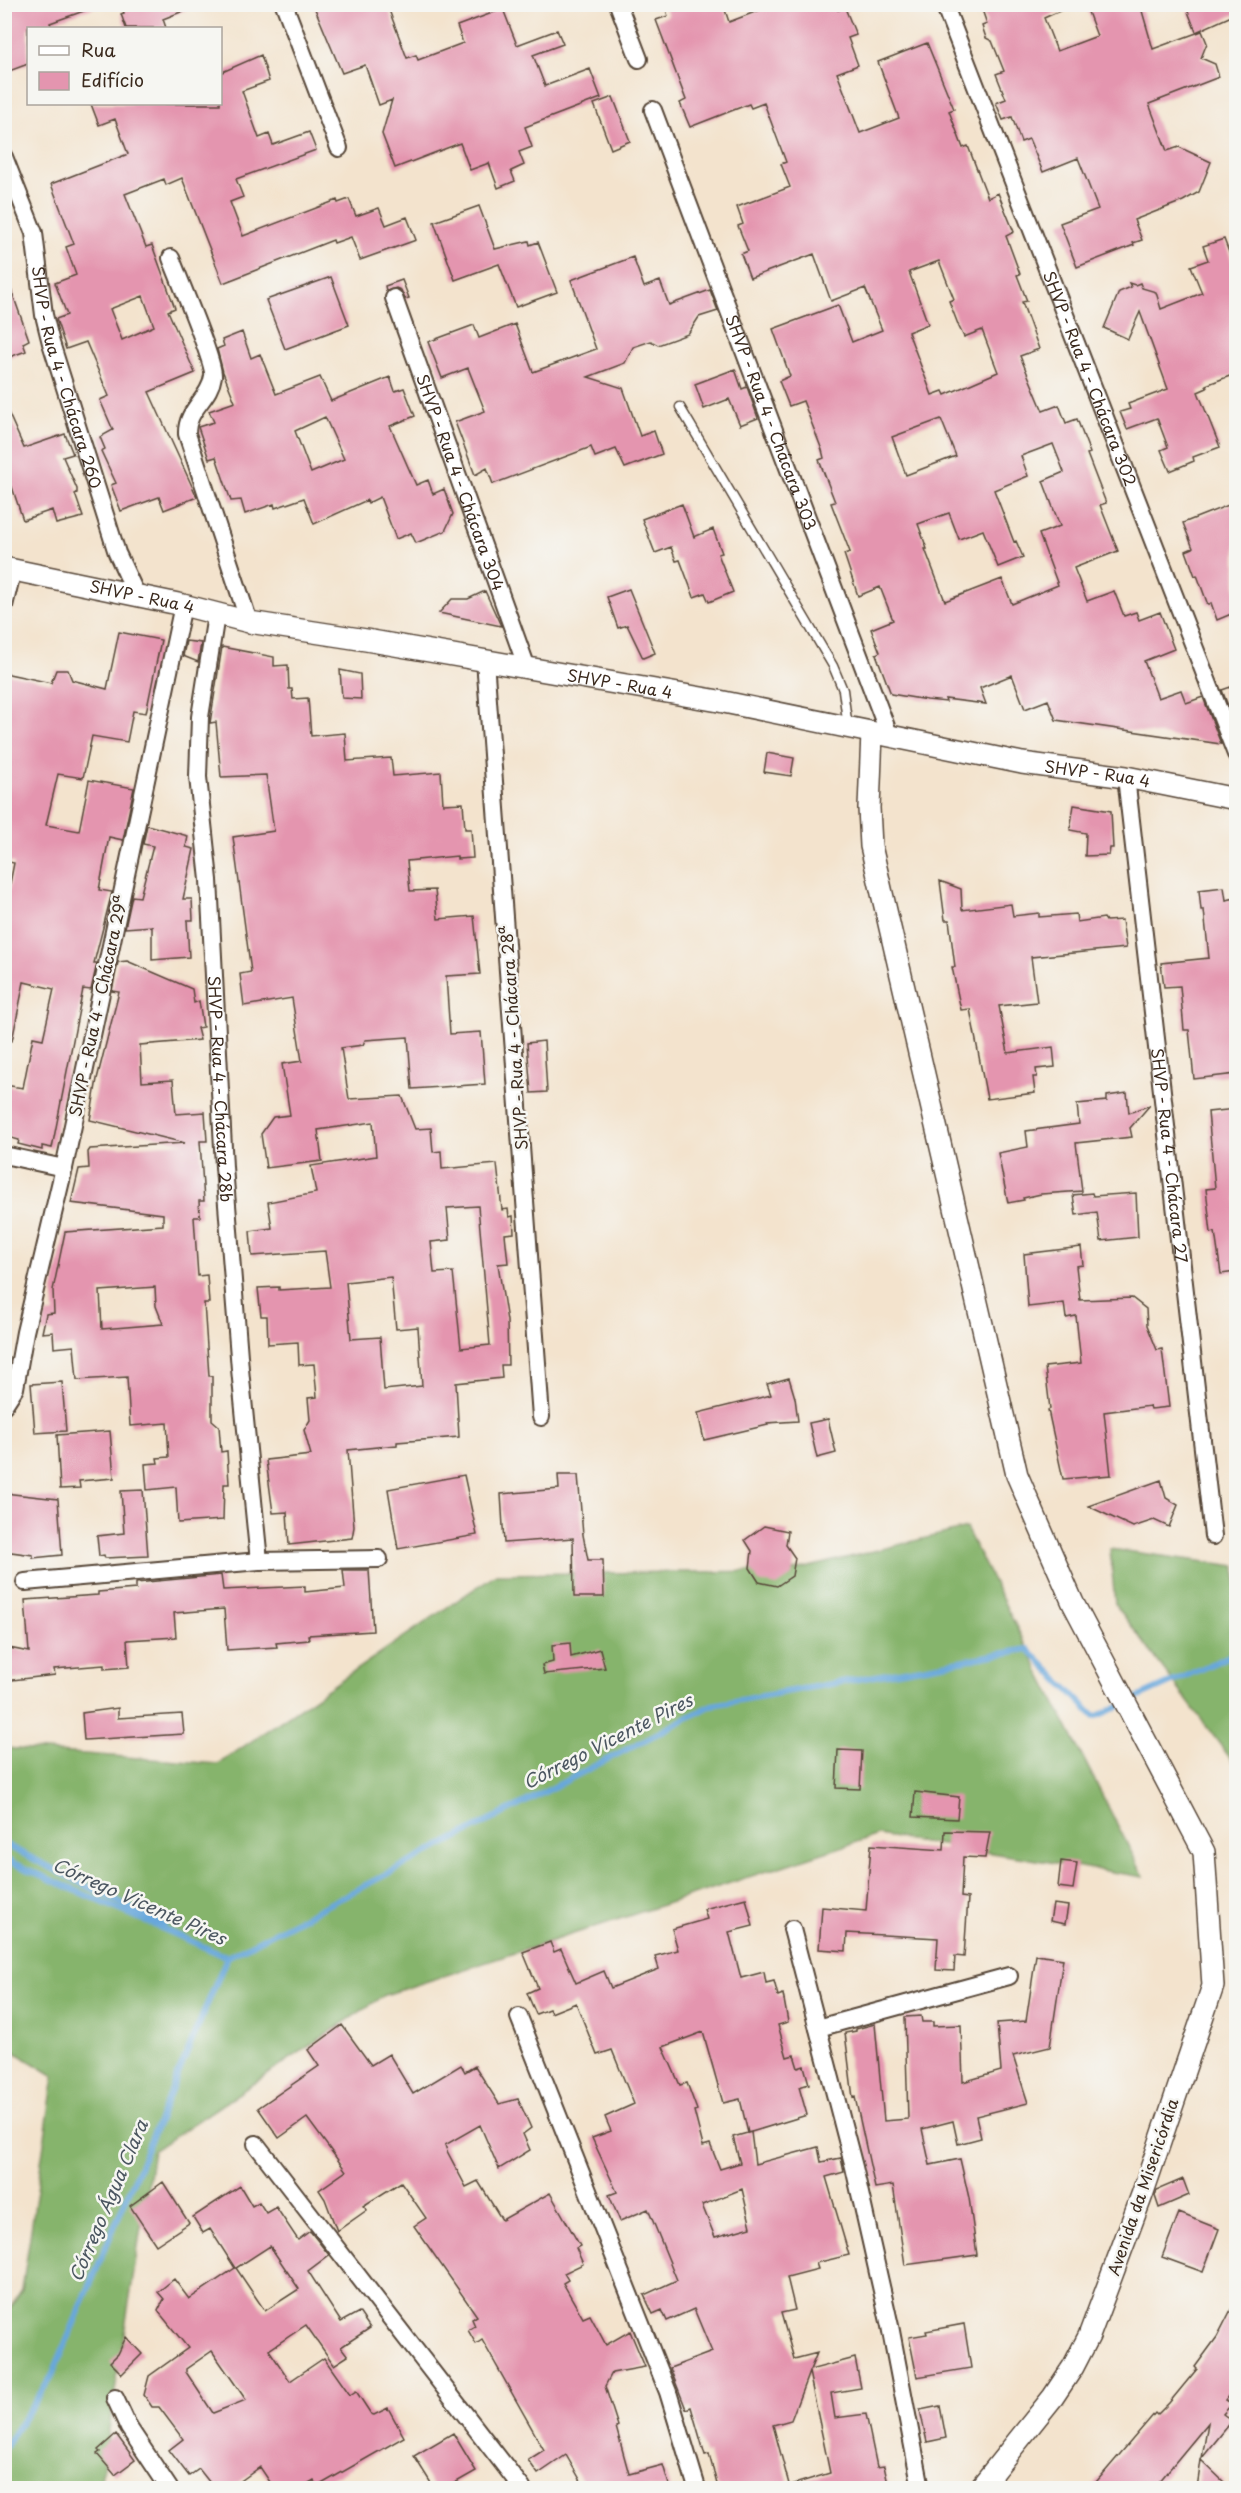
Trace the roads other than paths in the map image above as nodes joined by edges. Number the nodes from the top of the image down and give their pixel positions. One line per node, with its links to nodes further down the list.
1 (284, 4): 6 (street)
2 (618, 4): 4 (street)
3 (944, 4): 21 (street, SHVP - Rua 4 - Chácara 302)
4 (639, 58)
5 (653, 110): 20 (street, SHVP - Rua 4 - Chácara 303)
6 (339, 148)
7 (4, 157): 12 (street, SHVP - Rua 4 - Chácara 260)
8 (171, 258): 16 (street)
9 (394, 298): 18 (street, SHVP - Rua 4 - Chácara 304)
10 (680, 407): 19 (lane)
11 (9, 568): 12 (street, SHVP - Rua 4); 14 (street)
12 (137, 596): 13 (street, SHVP - Rua 4)
13 (183, 604): 15 (street, SHVP - Rua 4); 25 (street, SHVP - Rua 4 - Chácara 29ª)
14 (4, 606)
15 (216, 615): 16 (street, SHVP - Rua 4); 30 (street, SHVP - Rua 4 - Chácara 28b)
16 (249, 622): 17 (street, SHVP - Rua 4)
17 (485, 660): 18 (street, SHVP - Rua 4); 27 (street, SHVP - Rua 4 - Chácara 28ª)
18 (527, 668): 19 (street, SHVP - Rua 4)
19 (848, 728): 20 (street, SHVP - Rua 4)
20 (881, 735): 22 (street, SHVP - Rua 4); 42 (street, Avenida da Misericórdia)
21 (1236, 754)
22 (1126, 777): 23 (street, SHVP - Rua 4); 28 (street, SHVP - Rua 4 - Chácara 27)
23 (1236, 799)
24 (4, 1155): 25 (street)
25 (64, 1168): 26 (street, SHVP - Rua 4 - Chácara 29ª)
26 (4, 1405)
27 (541, 1417)
28 (1213, 1536)
29 (379, 1558): 30 (street)
30 (259, 1561): 31 (street)
31 (25, 1582)
32 (792, 1929): 35 (street)
33 (1009, 1976): 35 (street)
34 (519, 2017): 40 (street)
35 (818, 2028): 41 (street)
36 (256, 2144): 39 (street)
37 (115, 2397): 38 (street)
38 (170, 2488)
39 (522, 2488)
40 (697, 2488)
41 (921, 2488)
42 (980, 2488)

